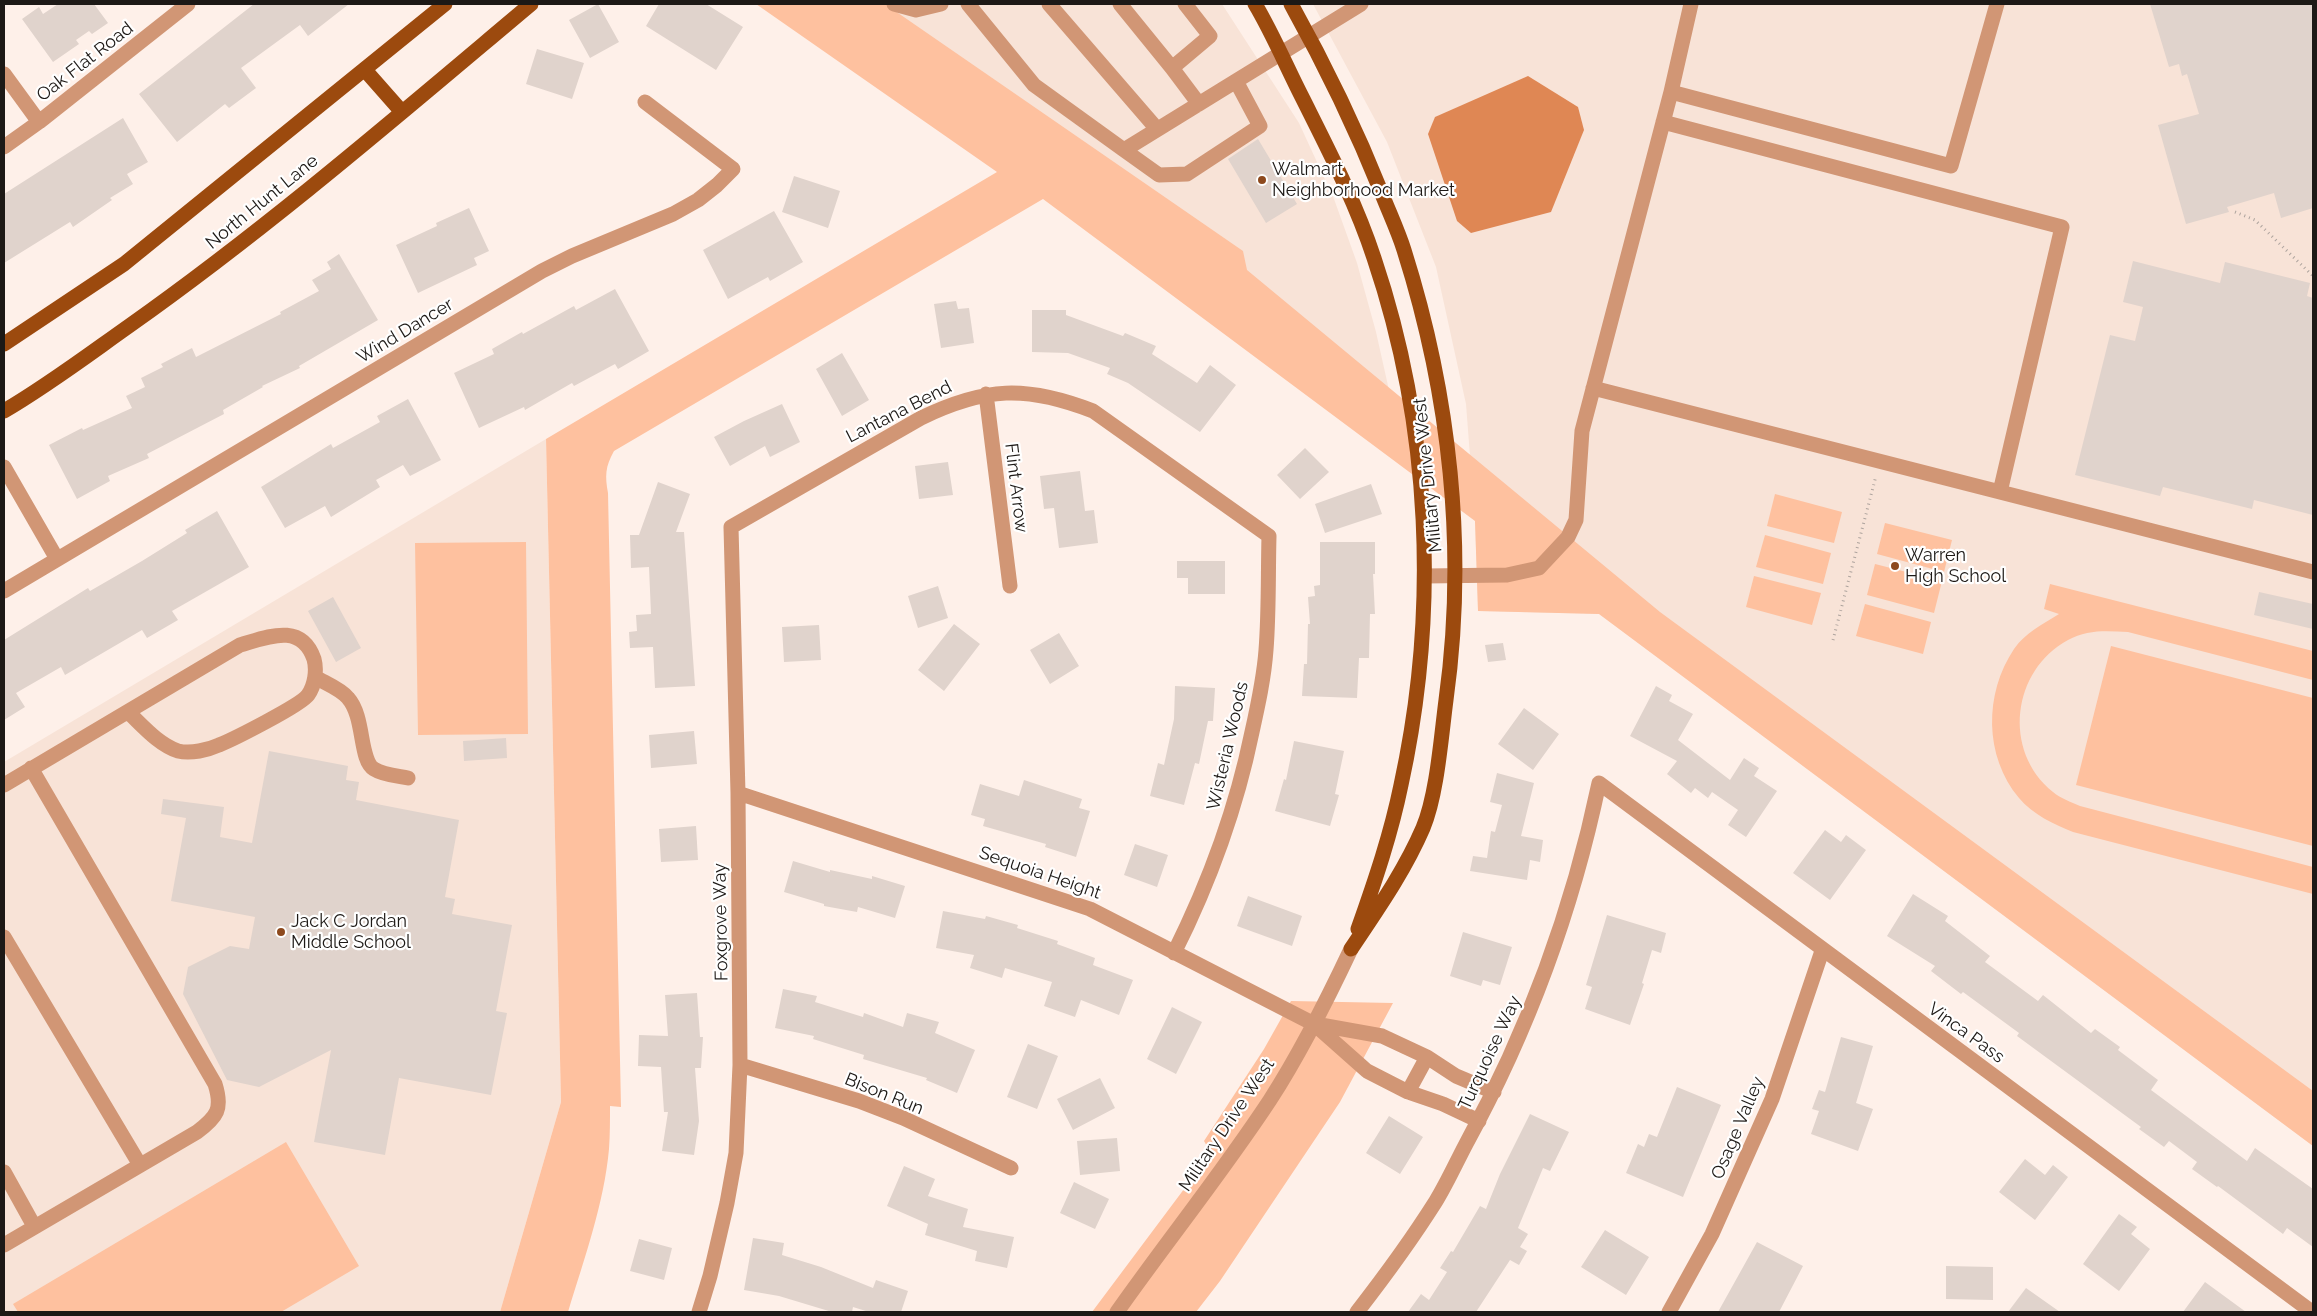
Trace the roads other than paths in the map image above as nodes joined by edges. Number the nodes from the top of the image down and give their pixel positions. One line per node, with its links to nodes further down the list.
1 (188, 4): 25 (street, Oak Flat Road)
2 (445, 4): 18 (main road)
3 (531, 4): 24 (main road, North Hunt Lane)
4 (894, 4): 5 (street)
5 (941, 4)
6 (968, 4): 29 (street)
7 (1049, 4): 27 (street)
8 (1120, 4): 17 (street)
9 (1185, 4): 17 (street)
10 (1255, 4): 16 (main road, Military Drive West)
11 (1291, 4): 15 (main road, Military Drive West)
12 (1360, 4): 15 (street)
13 (1691, 4): 21 (street)
14 (1997, 4): 21 (street)
15 (1309, 36): 16 (street); 41 (main road, Military Drive West)
16 (1280, 54): 20 (street); 40 (main road, Military Drive West)
17 (1172, 68): 23 (street)
18 (365, 70): 24 (main road); 30 (main road)
19 (4, 74): 25 (street)
20 (1236, 81): 23 (street); 29 (street)
21 (1670, 92): 26 (street)
22 (645, 102): 38 (street, Wind Dancer)
23 (1199, 104): 27 (street)
24 (402, 112): 33 (main road, North Hunt Lane)
25 (39, 122): 28 (street, Oak Flat Road)
26 (1663, 122): 31 (street); 35 (street)
27 (1157, 129): 29 (street)
28 (4, 147)
29 (1124, 150)
30 (4, 344)
31 (1593, 388): 35 (street); 41 (street)
32 (986, 394): 36 (street, Lantana Bend); 37 (street, Lantana Bend); 42 (street, Flint Arrow)
33 (4, 412)
34 (4, 467): 38 (street)
35 (2000, 492): 39 (street)
36 (730, 528): 50 (street, Foxgrove Way)
37 (1269, 536): 54 (street, Wisteria Woods)
38 (56, 559): 43 (street, Wind Dancer)
39 (2313, 572)
40 (1424, 576): 41 (street); 52 (main road, Military Drive West)
41 (1455, 576): 52 (main road, Military Drive West)
42 (1010, 586)
43 (4, 591)
44 (315, 677): 45 (street); 45 (street); 47 (street)
45 (128, 712): 46 (street)
46 (31, 768): 49 (street); 61 (street)
47 (408, 778)
48 (1599, 783): 53 (street, Vinca Pass); 59 (street, Turquoise Way)
49 (4, 784)
50 (738, 793): 54 (street, Sequoia Height); 57 (street, Foxgrove Way)
51 (4, 937): 61 (street)
52 (1351, 949): 55 (street, Military Drive West)
53 (1822, 951): 69 (street, Osage Valley); 70 (street, Vinca Pass)
54 (1174, 953): 55 (street, Sequoia Height)
55 (1314, 1024): 56 (street, Sequoia Height); 58 (street, Sequoia Height); 67 (street, Military Drive West)
56 (1427, 1057): 58 (street); 59 (street, Sequoia Height)
57 (740, 1065): 62 (street, Bison Run); 66 (street, Foxgrove Way)
58 (1408, 1092): 60 (street, Sequoia Height)
59 (1494, 1092): 60 (street, Turquoise Way)
60 (1479, 1121): 68 (street, Turquoise Way)
61 (140, 1165): 64 (street)
62 (1011, 1168)
63 (4, 1172): 64 (street)
64 (34, 1226): 65 (street)
65 (4, 1245)
66 (699, 1312)
67 (1117, 1312)
68 (1357, 1312)
69 (1669, 1312)
70 (2312, 1312)

